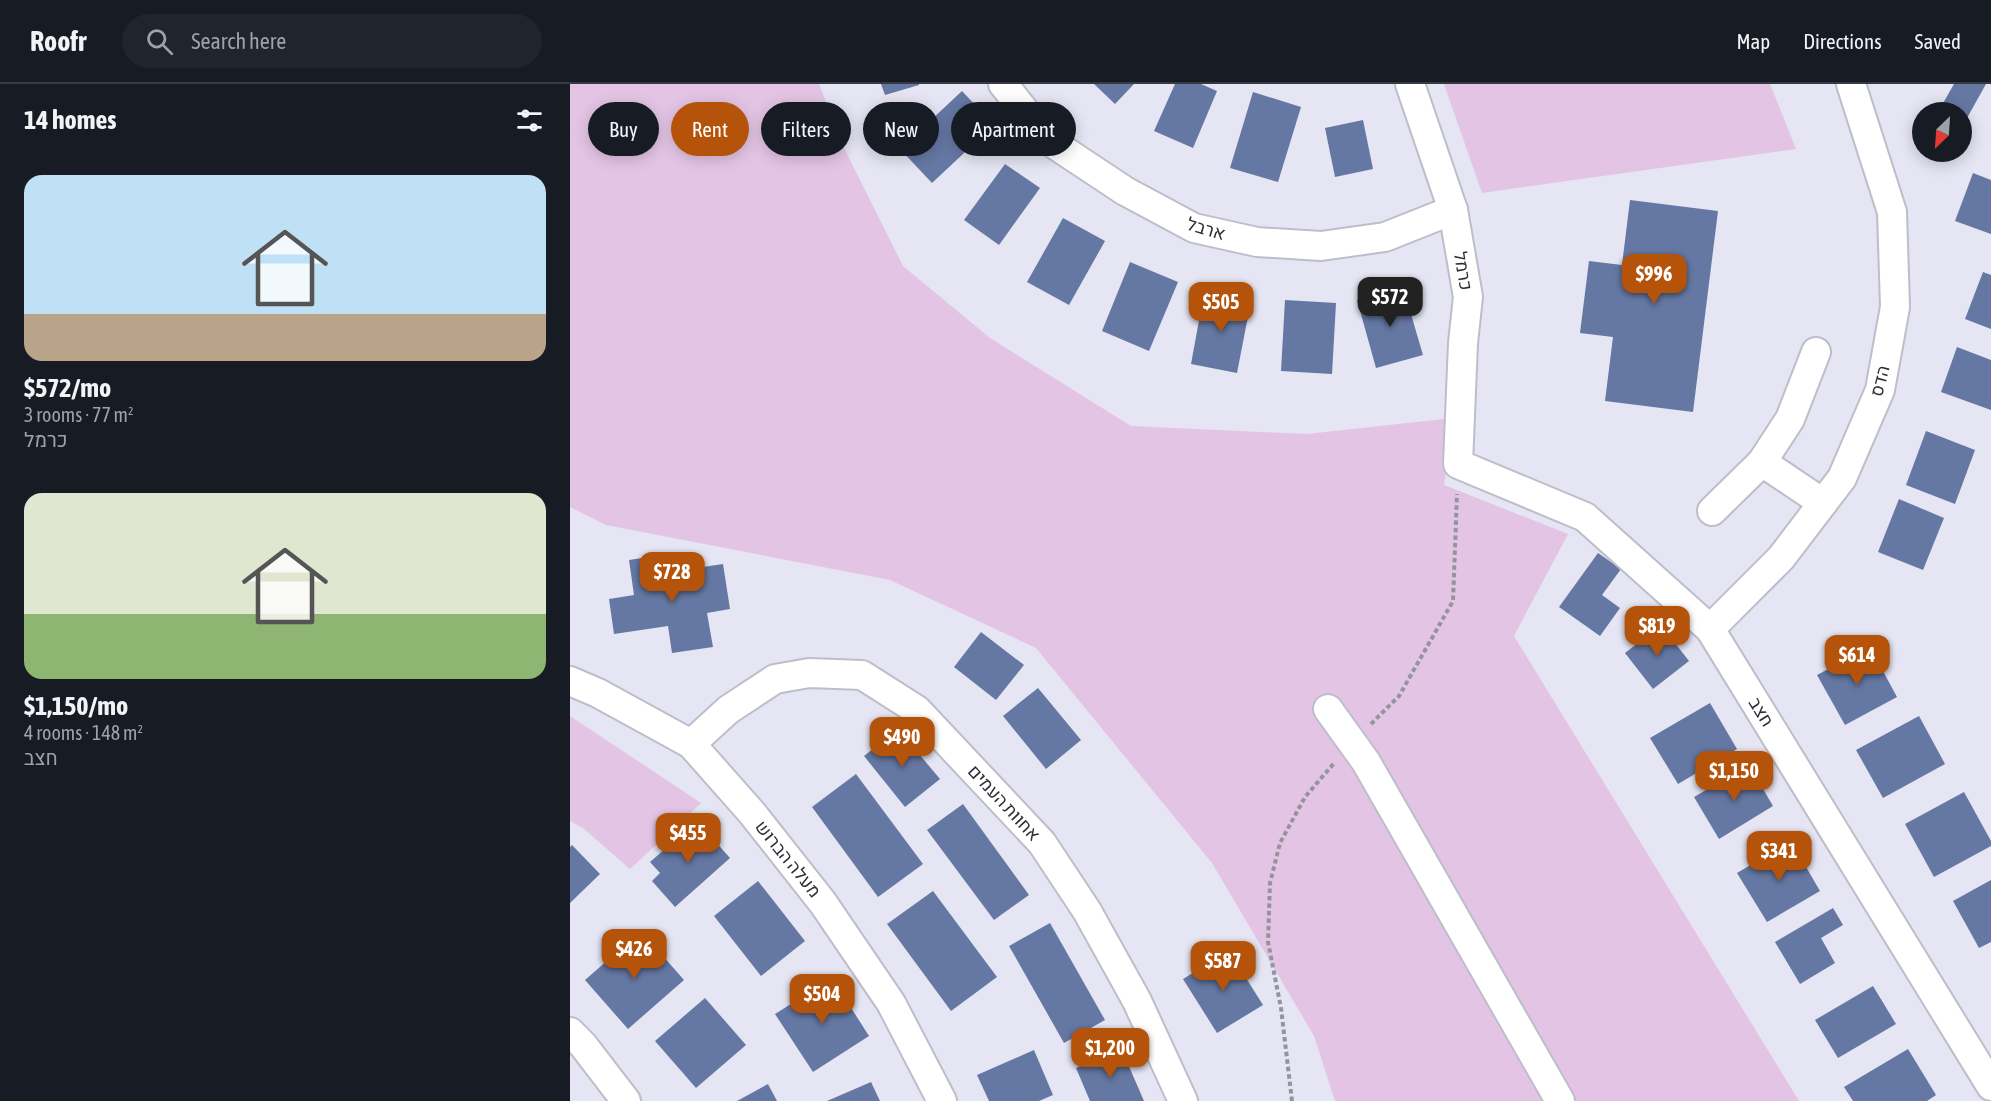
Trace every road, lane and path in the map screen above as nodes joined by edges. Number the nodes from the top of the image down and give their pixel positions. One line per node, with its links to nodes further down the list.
1 (1003, 84): 4 (street, ארבל)
2 (1410, 84): 4 (street, כרמל)
3 (1851, 84): 8 (street, הדס)
4 (1452, 210): 7 (street, כרמל)
5 (1816, 352): 6 (street)
6 (1762, 462): 8 (street); 9 (street)
7 (1458, 464): 10 (street, חצב)
8 (1823, 503): 10 (street, הדס)
9 (1712, 511)
10 (1710, 629): 15 (street, חצב)
11 (570, 681): 13 (street, מעלה הברוש)
12 (1328, 709): 19 (street)
13 (691, 744): 17 (street, מעלה הברוש); 18 (street, אחוות העמים)
14 (570, 1032): 16 (street)
15 (1991, 1086)
16 (626, 1101)
17 (942, 1101)
18 (1183, 1101)
19 (1560, 1101)

